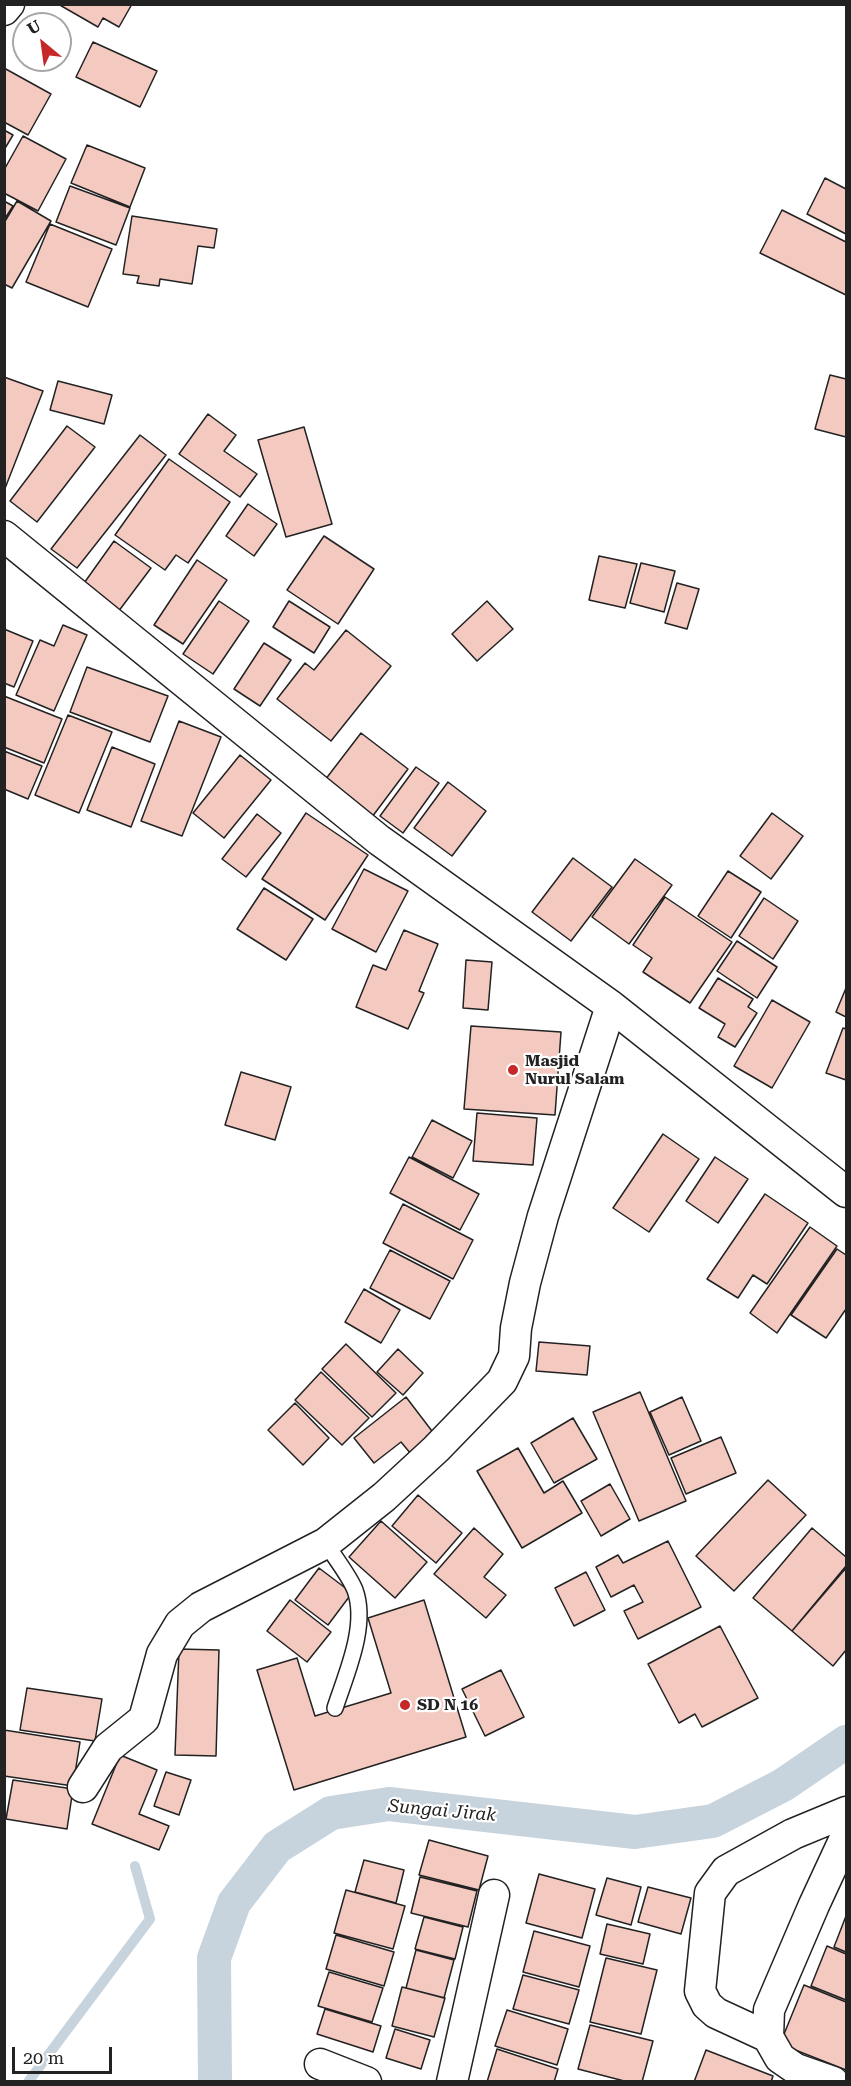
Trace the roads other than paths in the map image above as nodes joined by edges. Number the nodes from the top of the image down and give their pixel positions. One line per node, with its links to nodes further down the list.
1 (9, 4): 2 (street)
2 (4, 10)
3 (4, 536): 4 (street)
4 (611, 1006): 5 (street); 6 (street)
5 (846, 1192)
6 (326, 1543): 7 (lane); 8 (street)
7 (335, 1708)
8 (83, 1787)
9 (846, 1812): 12 (street)
10 (846, 1836): 12 (street)
11 (494, 1895): 15 (street)
12 (768, 2037): 16 (street)
13 (320, 2064): 14 (street)
14 (366, 2082)
15 (452, 2082)
16 (833, 2082)

